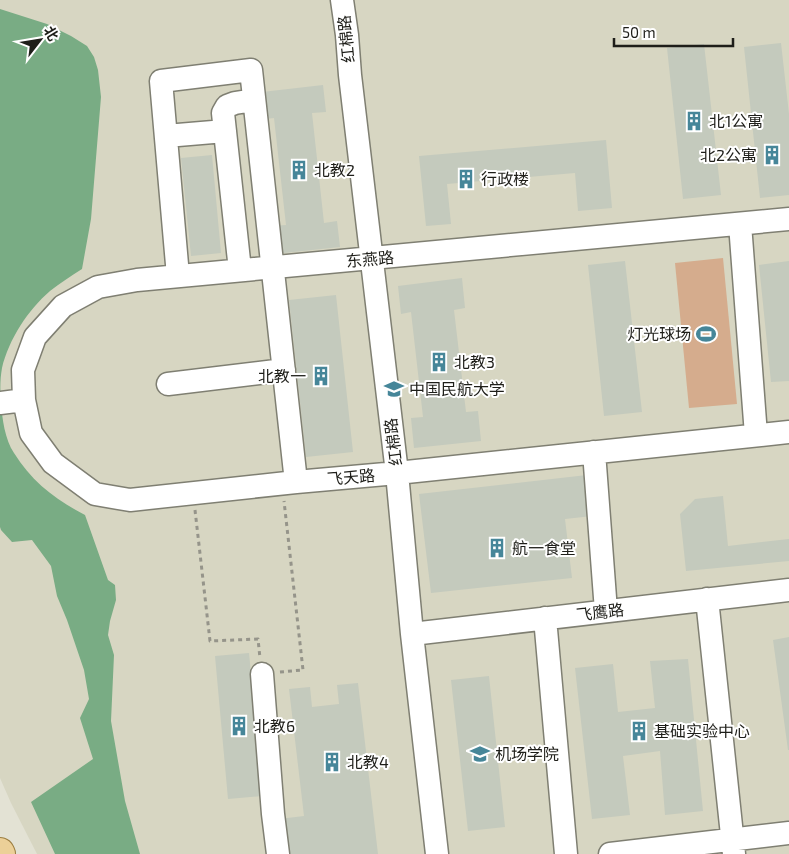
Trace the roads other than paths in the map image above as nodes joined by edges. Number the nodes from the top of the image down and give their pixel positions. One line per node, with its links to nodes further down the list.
1 (342, 0): 7 (lane, 红棉路)
2 (254, 100): 3 (lane); 4 (lane); 8 (lane)
3 (225, 131): 4 (lane); 9 (lane)
4 (166, 136): 10 (lane)
5 (789, 220): 6 (lane, 东燕路)
6 (740, 224): 7 (lane, 东燕路); 16 (lane)
7 (372, 258): 8 (lane, 东燕路); 18 (lane, 红棉路)
8 (272, 268): 9 (lane, 东燕路); 11 (lane)
9 (240, 270): 10 (lane, 东燕路)
10 (178, 276): 13 (lane, 东燕路)
11 (284, 370): 12 (lane); 19 (lane)
12 (168, 384)
13 (24, 400): 14 (lane); 19 (lane, 飞天路)
14 (0, 403)
15 (789, 432): 16 (lane, 飞天路)
16 (756, 435): 17 (lane, 飞天路)
17 (594, 452): 18 (lane, 飞天路); 22 (lane)
18 (397, 473): 19 (lane, 飞天路); 24 (lane, 红棉路)
19 (289, 483)
20 (789, 590): 21 (lane, 飞鹰路)
21 (707, 599): 22 (lane, 飞鹰路); 27 (lane)
22 (606, 611): 23 (lane, 飞鹰路)
23 (545, 618): 24 (lane, 飞鹰路); 31 (lane)
24 (412, 634): 30 (lane, 红棉路)
25 (262, 674): 29 (lane)
26 (789, 833): 27 (lane)
27 (734, 847): 28 (lane)
28 (648, 852): 32 (lane)
29 (278, 854)
30 (437, 854)
31 (566, 854)
32 (610, 854)

